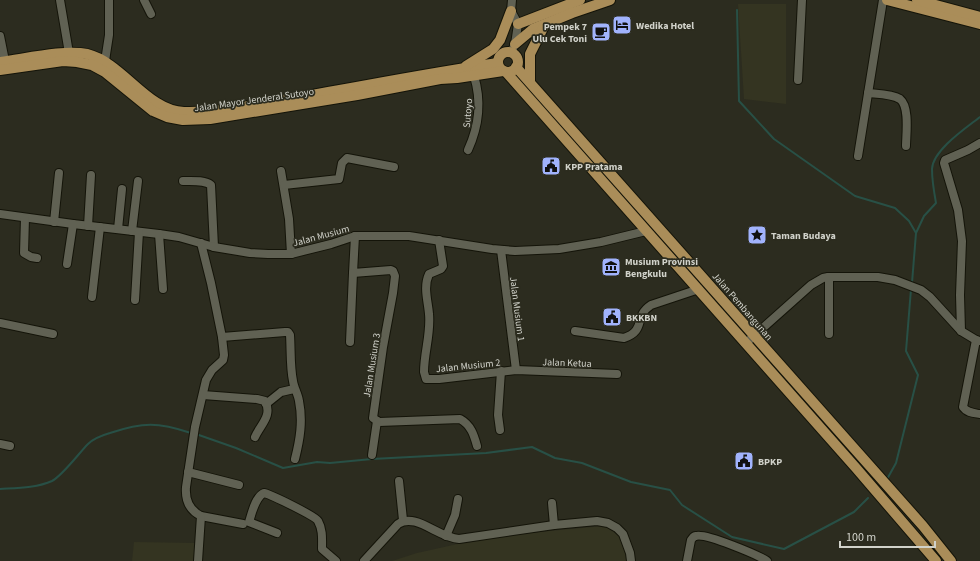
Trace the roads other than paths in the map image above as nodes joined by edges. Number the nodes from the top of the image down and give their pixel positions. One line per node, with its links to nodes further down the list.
1 (60, 0): 19 (street)
2 (109, 0): 20 (street)
3 (144, 0): 12 (street)
4 (512, 0): 11 (street)
5 (580, 0): 14 (main road)
6 (610, 0): 16 (main road)
7 (802, 0): 26 (street)
8 (883, 0): 28 (street)
9 (887, 0): 15 (main road)
10 (917, 0): 13 (main road)
11 (511, 11): 14 (street); 23 (main road)
12 (151, 14)
13 (980, 17)
14 (518, 24): 18 (street)
15 (980, 24)
16 (544, 26): 18 (main road); 27 (main road)
17 (0, 36): 21 (street)
18 (513, 49): 22 (main road); 24 (main road)
19 (69, 53): 20 (main road, Jalan Mayor Jenderal Sutoyo); 21 (main road, Jalan Mayor Jenderal Sutoyo)
20 (105, 61): 23 (main road, Jalan Mayor Jenderal Sutoyo)
21 (2, 64): 25 (main road, Jalan Mayor Jenderal Sutoyo)
22 (516, 67): 24 (main road); 27 (main road, Jalan Pembangunan)
23 (463, 68): 24 (main road, Jalan Mayor Jenderal Sutoyo)
24 (502, 69): 25 (main road, Jalan Mayor Jenderal Sutoyo); 49 (main road, Jalan Pembangunan)
25 (474, 76): 31 (street, Sutoyo)
26 (798, 80)
27 (530, 82): 47 (main road, Jalan Pembangunan)
28 (868, 93): 30 (street); 32 (street)
29 (980, 143): 68 (street)
30 (906, 146)
31 (468, 150)
32 (858, 156)
33 (394, 167): 39 (street)
34 (281, 171): 39 (street)
35 (59, 173): 43 (street)
36 (91, 175): 45 (street)
37 (138, 181): 50 (street)
38 (184, 181): 55 (street)
39 (284, 185): 57 (street)
40 (122, 189): 48 (street)
41 (0, 214): 42 (street, Jalan Musium)
42 (26, 218): 43 (street, Jalan Musium); 58 (street)
43 (54, 222): 44 (street, Jalan Musium)
44 (73, 224): 45 (street, Jalan Musium); 59 (street)
45 (88, 226): 46 (street, Jalan Musium)
46 (100, 227): 48 (street, Jalan Musium); 64 (street)
47 (658, 227): 49 (main road); 72 (main road, Jalan Pembangunan)
48 (118, 229): 50 (street, Jalan Musium)
49 (646, 231): 56 (street, Jalan Musium); 63 (main road, Jalan Pembangunan)
50 (136, 232): 51 (street, Jalan Musium); 65 (street)
51 (159, 234): 54 (street, Jalan Musium); 62 (street)
52 (354, 236): 53 (street, Jalan Musium); 57 (street, Jalan Musium); 60 (street)
53 (439, 240): 56 (street, Jalan Musium); 76 (street, Jalan Musium 2)
54 (201, 243): 55 (street, Jalan Musium); 71 (street)
55 (214, 247): 57 (street, Jalan Musium)
56 (501, 250): 75 (street, Jalan Musium 1)
57 (291, 254)
58 (37, 258)
59 (67, 264)
60 (353, 273): 74 (street); 82 (street, Jalan Musium 3)
61 (829, 277): 68 (street); 70 (street); 72 (street)
62 (162, 289)
63 (699, 290): 67 (street); 72 (main road, Jalan Pembangunan)
64 (92, 297)
65 (135, 300)
66 (0, 323): 69 (street)
67 (575, 331)
68 (961, 331): 73 (street)
69 (53, 334)
70 (829, 334)
71 (222, 337): 78 (street); 79 (street)
72 (750, 339): 88 (main road, Jalan Pembangunan)
73 (978, 340): 81 (street)
74 (350, 342)
75 (516, 370): 76 (street, Jalan Musium 2); 77 (street, Jalan Ketua)
76 (501, 371): 83 (street)
77 (617, 374)
78 (294, 389): 80 (street); 90 (street)
79 (203, 395): 80 (street); 91 (street)
80 (266, 404): 84 (street)
81 (980, 414)
82 (377, 421): 87 (street); 89 (street)
83 (500, 430)
84 (254, 437)
85 (0, 444): 86 (street)
86 (10, 446)
87 (477, 446)
88 (849, 452): 108 (main road, Jalan Pembangunan); 109 (main road, Jalan Pembangunan)
89 (372, 454)
90 (294, 459)
91 (188, 472): 93 (street); 96 (street)
92 (399, 481): 97 (street)
93 (239, 485)
94 (458, 499): 101 (street)
95 (552, 503): 99 (street)
96 (201, 516): 98 (street); 102 (street)
97 (403, 520): 101 (street); 104 (street)
98 (242, 524)
99 (554, 525): 101 (street); 105 (street)
100 (277, 533): 103 (street)
101 (446, 536)
102 (198, 561)
103 (336, 561)
104 (364, 561)
105 (631, 561)
106 (687, 561): 107 (street)
107 (767, 561)
108 (936, 561)
109 (951, 561)

